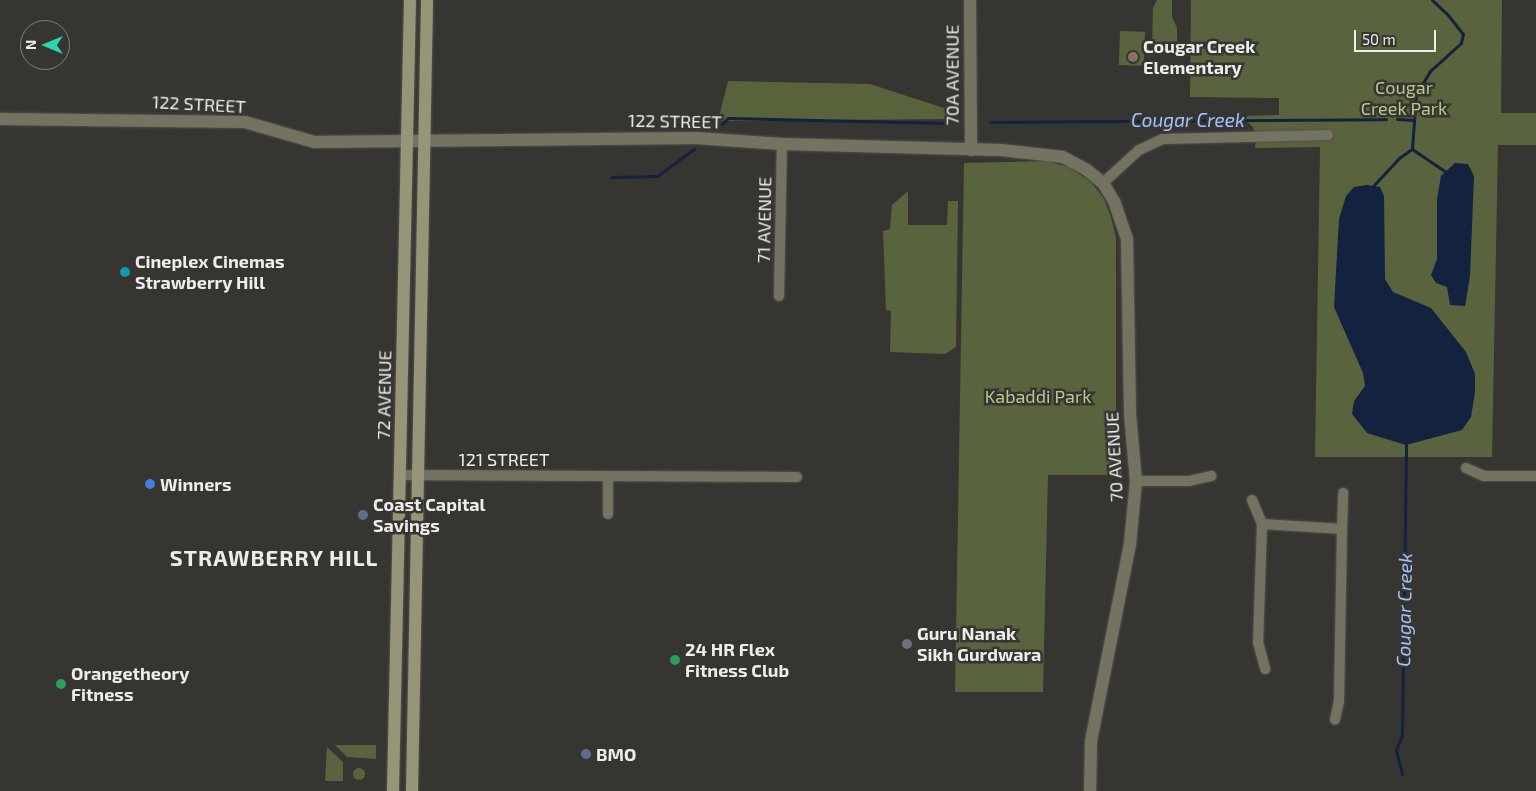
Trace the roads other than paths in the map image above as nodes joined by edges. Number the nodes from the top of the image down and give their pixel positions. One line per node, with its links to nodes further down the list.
1 (410, 0): 6 (main road, 72 AVENUE)
2 (427, 0): 7 (main road, 72 AVENUE)
3 (970, 0): 9 (street, 70A AVENUE)
4 (0, 119): 6 (street, 122 STREET)
5 (1328, 135): 10 (street)
6 (406, 142): 7 (street, 122 STREET); 13 (main road, 72 AVENUE)
7 (424, 142): 8 (street, 122 STREET); 14 (main road, 72 AVENUE)
8 (782, 144): 9 (street, 122 STREET); 11 (street, 71 AVENUE)
9 (970, 150): 10 (street, 122 STREET)
10 (1103, 184): 19 (street, 70 AVENUE)
11 (779, 296)
12 (1466, 468): 17 (street)
13 (400, 475): 14 (street, 121 STREET); 27 (main road, 72 AVENUE)
14 (418, 475): 15 (street, 121 STREET); 28 (main road, 72 AVENUE)
15 (608, 476): 18 (street, 121 STREET); 22 (street)
16 (1211, 476): 19 (street)
17 (1536, 476)
18 (797, 477)
19 (1136, 481): 29 (street, 70 AVENUE)
20 (1343, 493): 24 (street)
21 (1252, 500): 23 (street)
22 (608, 514)
23 (1262, 524): 24 (street); 25 (street)
24 (1342, 529): 26 (street)
25 (1265, 669)
26 (1334, 720)
27 (393, 791)
28 (412, 791)
29 (1090, 791)

